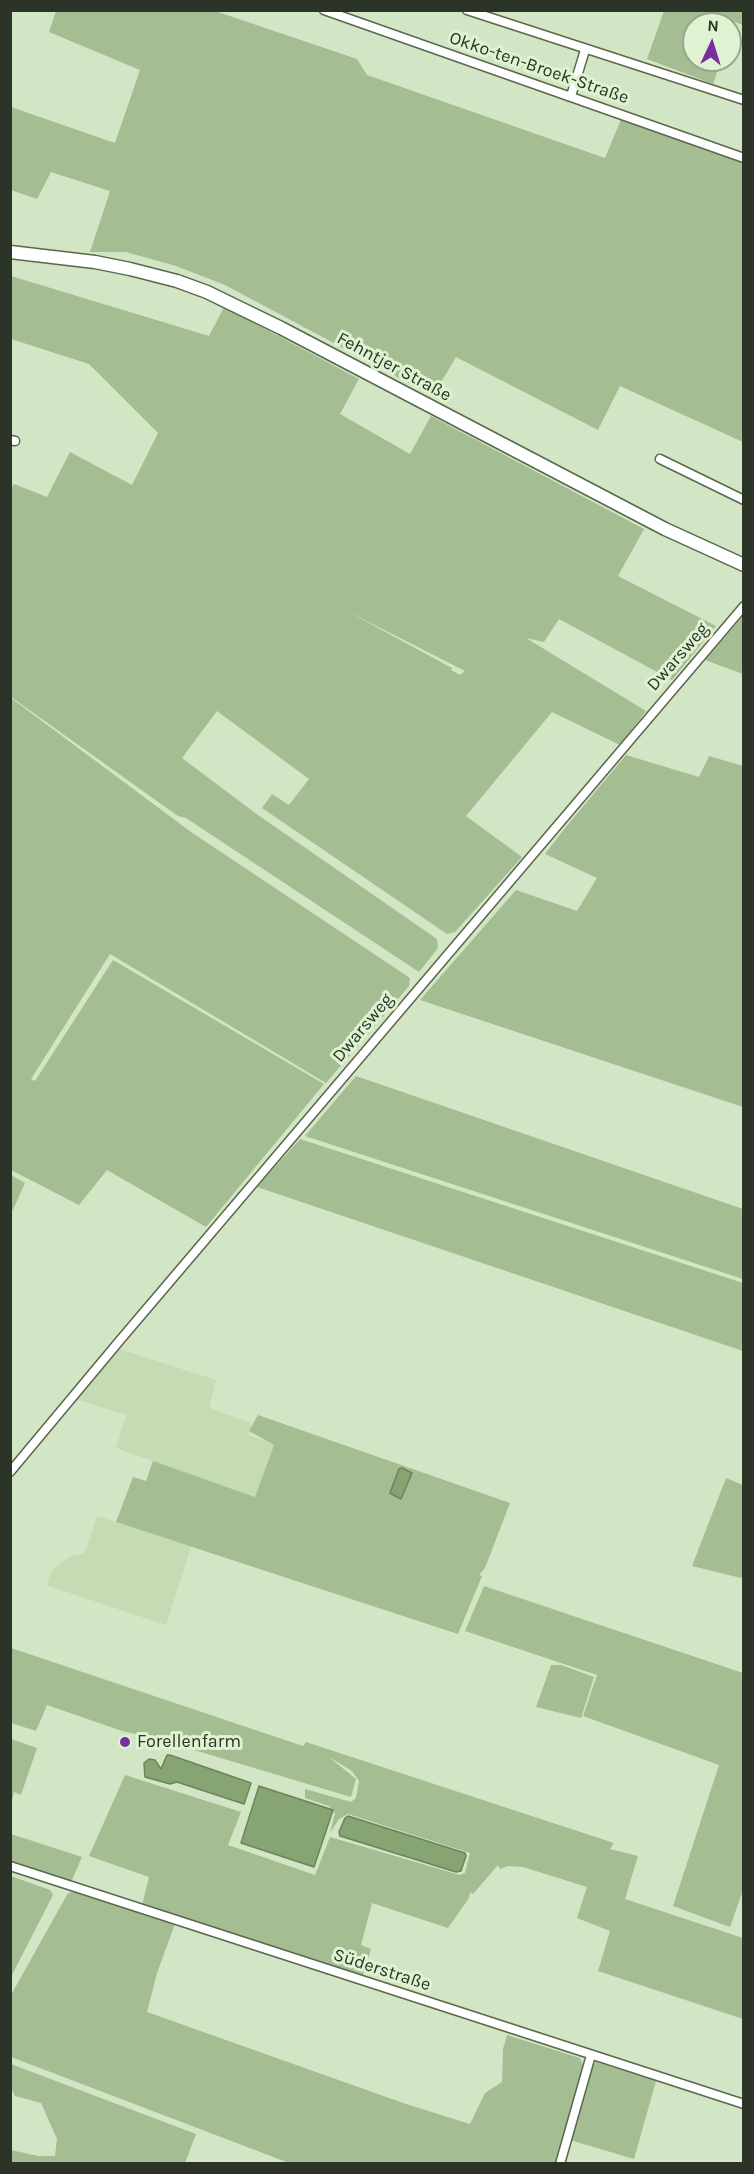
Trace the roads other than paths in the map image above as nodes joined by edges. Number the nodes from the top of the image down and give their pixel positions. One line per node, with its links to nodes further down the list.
1 (324, 10): 4 (street, Okko-ten-Broek-Straße)
2 (467, 10): 3 (street)
3 (585, 50): 4 (street); 5 (street)
4 (571, 96): 6 (street, Okko-ten-Broek-Straße)
5 (744, 100)
6 (744, 158)
7 (10, 252): 10 (street, Fehntjer Straße)
8 (660, 459): 9 (street)
9 (744, 500)
10 (744, 565)
11 (744, 606): 12 (street, Dwarsweg)
12 (10, 1472)
13 (10, 1866): 14 (street, Süderstraße)
14 (591, 2055): 15 (street, Süderstraße); 16 (street)
15 (744, 2104)
16 (560, 2163)

